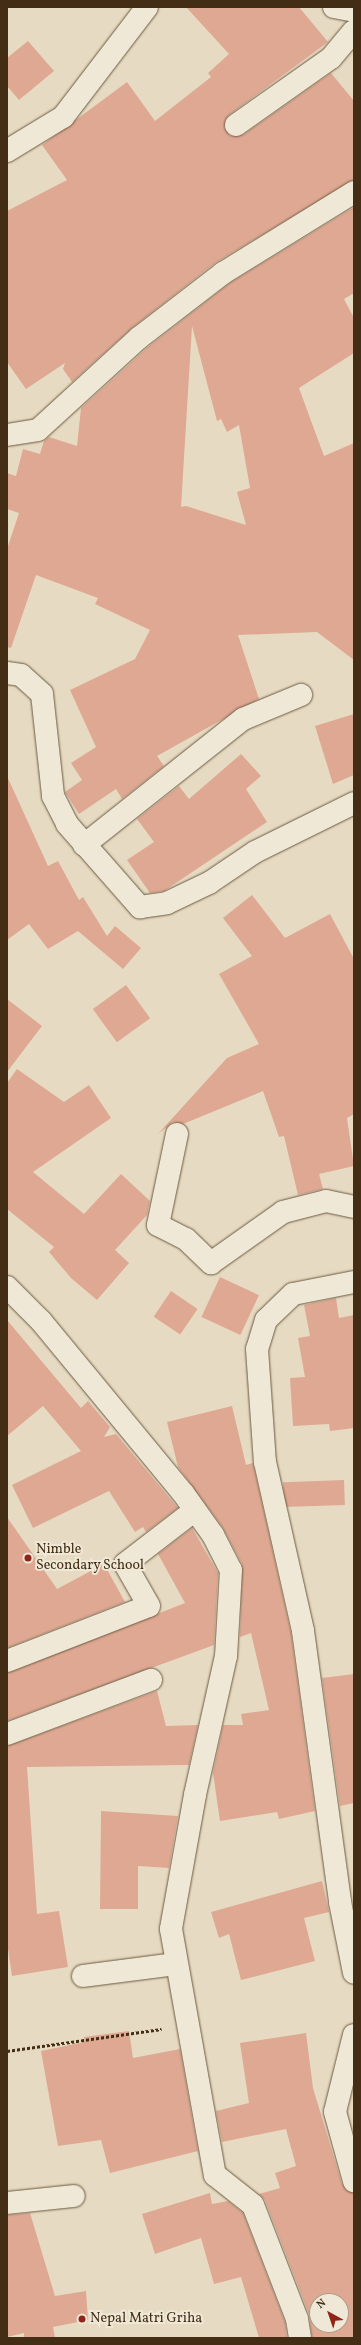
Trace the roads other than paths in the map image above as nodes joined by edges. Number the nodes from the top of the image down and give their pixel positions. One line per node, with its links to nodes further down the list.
1 (147, 7): 6 (street)
2 (334, 7): 3 (street)
3 (354, 11)
4 (354, 31): 5 (street)
5 (236, 125)
6 (7, 151)
7 (354, 192): 8 (street)
8 (7, 435)
9 (7, 673): 12 (street)
10 (301, 695): 12 (street)
11 (354, 804): 12 (street)
12 (84, 845)
13 (177, 1134): 14 (street)
14 (354, 1207)
15 (354, 1282): 22 (street)
16 (7, 1287): 17 (street)
17 (195, 1510): 18 (street); 21 (street)
18 (7, 1661)
19 (151, 1680): 20 (street)
20 (7, 1734)
21 (176, 1964): 23 (street); 28 (street)
22 (354, 1972)
23 (83, 1976)
24 (354, 2035): 25 (street)
25 (354, 2181)
26 (74, 2196): 27 (street)
27 (7, 2203)
28 (300, 2338)

